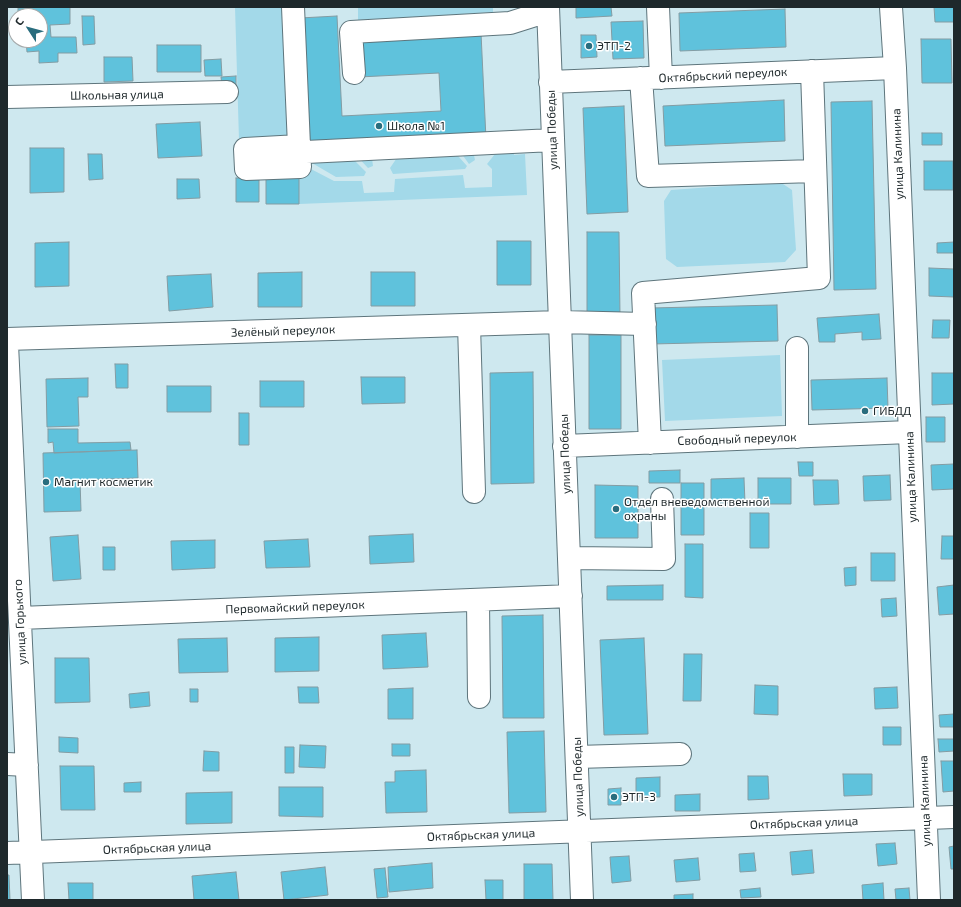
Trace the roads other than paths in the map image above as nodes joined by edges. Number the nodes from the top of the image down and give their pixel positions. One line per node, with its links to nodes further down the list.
1 (293, 7): 12 (street)
2 (658, 7): 8 (street)
3 (891, 7): 5 (street, улица Калинина)
4 (548, 9): 7 (street); 9 (street, улица Победы)
5 (895, 68): 6 (street, Октябрьский переулок); 21 (street, улица Калинина)
6 (812, 71): 8 (street, Октябрьский переулок); 13 (street)
7 (354, 73)
8 (651, 78): 9 (street, Октябрьский переулок); 13 (street)
9 (550, 82): 12 (street, улица Победы)
10 (227, 92): 11 (street, Школьная улица)
11 (7, 97)
12 (553, 140): 14 (street, улица Победы)
13 (815, 171): 15 (street)
14 (560, 322): 15 (street, Зелёный переулок); 16 (street, Зелёный переулок); 24 (street, улица Победы)
15 (644, 324): 23 (street)
16 (469, 325): 17 (street, Зелёный переулок); 26 (street)
17 (7, 339)
18 (7, 344): 20 (street, улица Горького)
19 (797, 348): 22 (street)
20 (8, 397): 25 (street, улица Горького)
21 (909, 432): 22 (street, Свободный переулок); 38 (street, улица Калинина)
22 (797, 437): 23 (street, Свободный переулок)
23 (650, 443): 24 (street, Свободный переулок)
24 (564, 446): 28 (street, улица Победы)
25 (10, 481): 31 (street, улица Горького)
26 (474, 492)
27 (662, 500): 28 (street)
28 (569, 558): 29 (street, улица Победы)
29 (570, 596): 30 (street, Первомайский переулок); 35 (street, улица Победы)
30 (478, 600): 31 (street, Первомайский переулок); 33 (street)
31 (20, 618): 32 (street, улица Горького)
32 (14, 655): 36 (street, улица Горького)
33 (479, 697)
34 (680, 754): 35 (street)
35 (577, 756): 39 (street, улица Победы)
36 (17, 764): 40 (street, улица Горького)
37 (954, 817): 38 (street, Октябрьская улица)
38 (926, 818): 39 (street, Октябрьская улица); 44 (street, улица Калинина)
39 (580, 832): 40 (street, Октябрьская улица); 43 (street, улица Победы)
40 (31, 852): 41 (street, Октябрьская улица); 42 (street, улица Горького)
41 (7, 853)
42 (33, 900)
43 (582, 900)
44 (929, 900)

